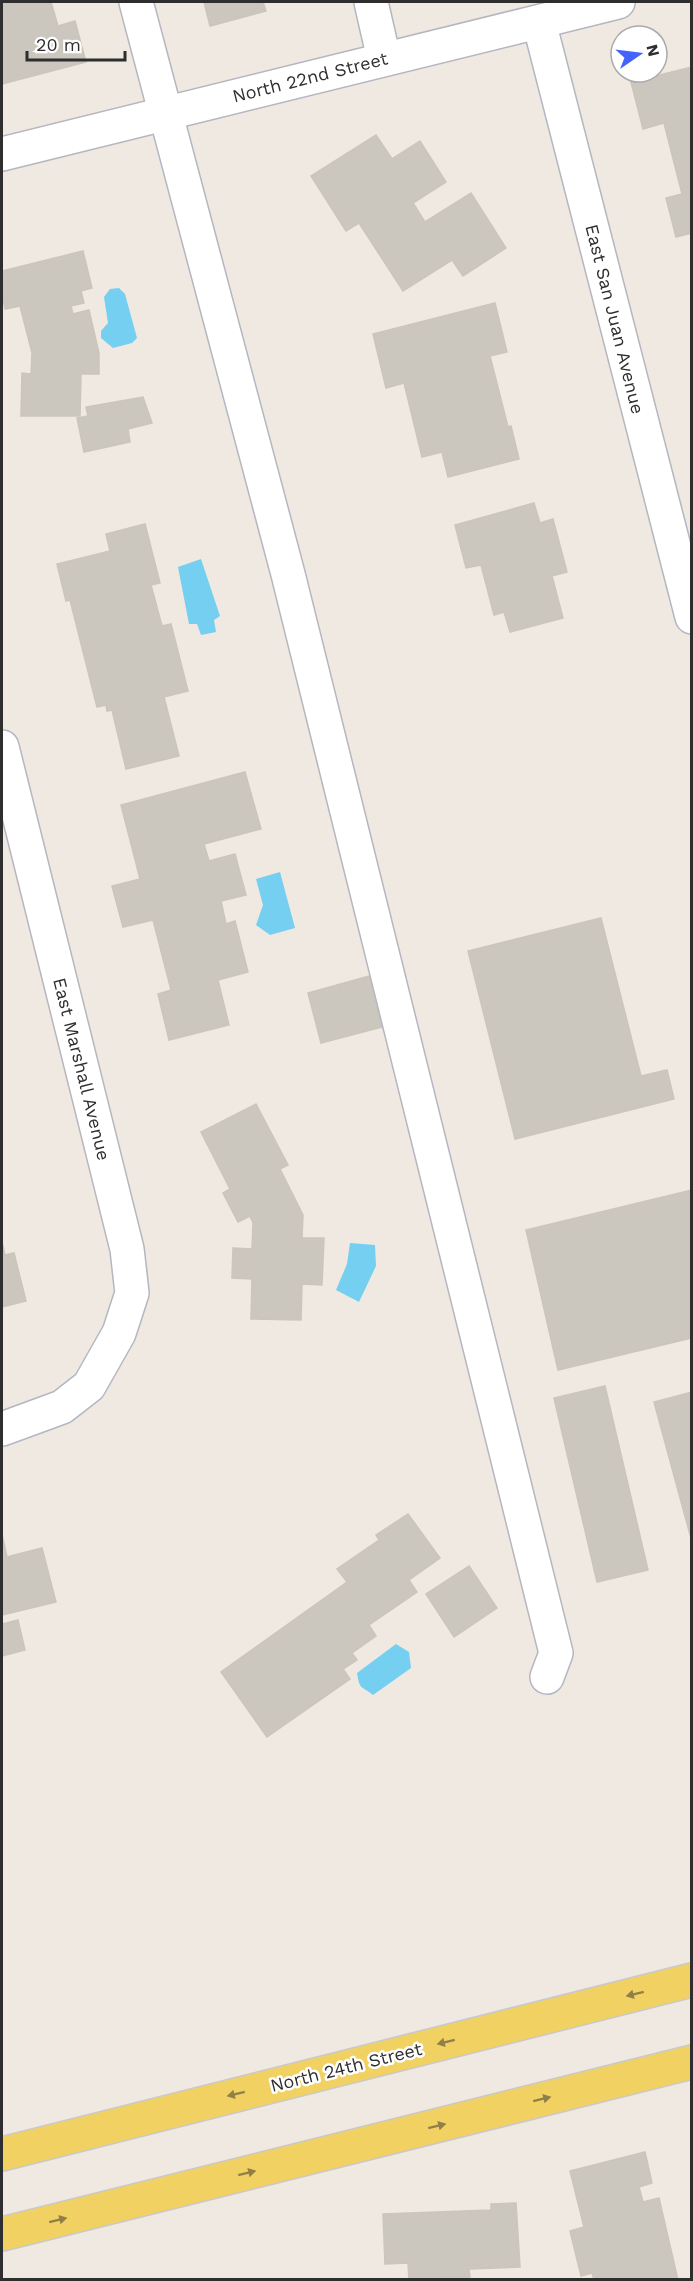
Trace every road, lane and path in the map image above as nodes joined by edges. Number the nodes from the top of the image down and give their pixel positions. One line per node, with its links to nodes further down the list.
1 (136, 2): 6 (street)
2 (371, 2): 5 (street)
3 (618, 2): 4 (street, North 22nd Street)
4 (539, 22): 5 (street, North 22nd Street); 8 (street, East San Juan Avenue)
5 (384, 59): 6 (street, North 22nd Street)
6 (165, 113): 7 (street, North 22nd Street); 11 (street)
7 (2, 154)
8 (692, 616)
9 (2, 747): 10 (street, East Marshall Avenue)
10 (2, 1429)
11 (547, 1677)
12 (690, 1989): 14 (main road, North 24th Street, one-way to 14)
13 (692, 2062): 15 (main road, one-way to 13)
14 (2, 2154)
15 (2, 2234)

